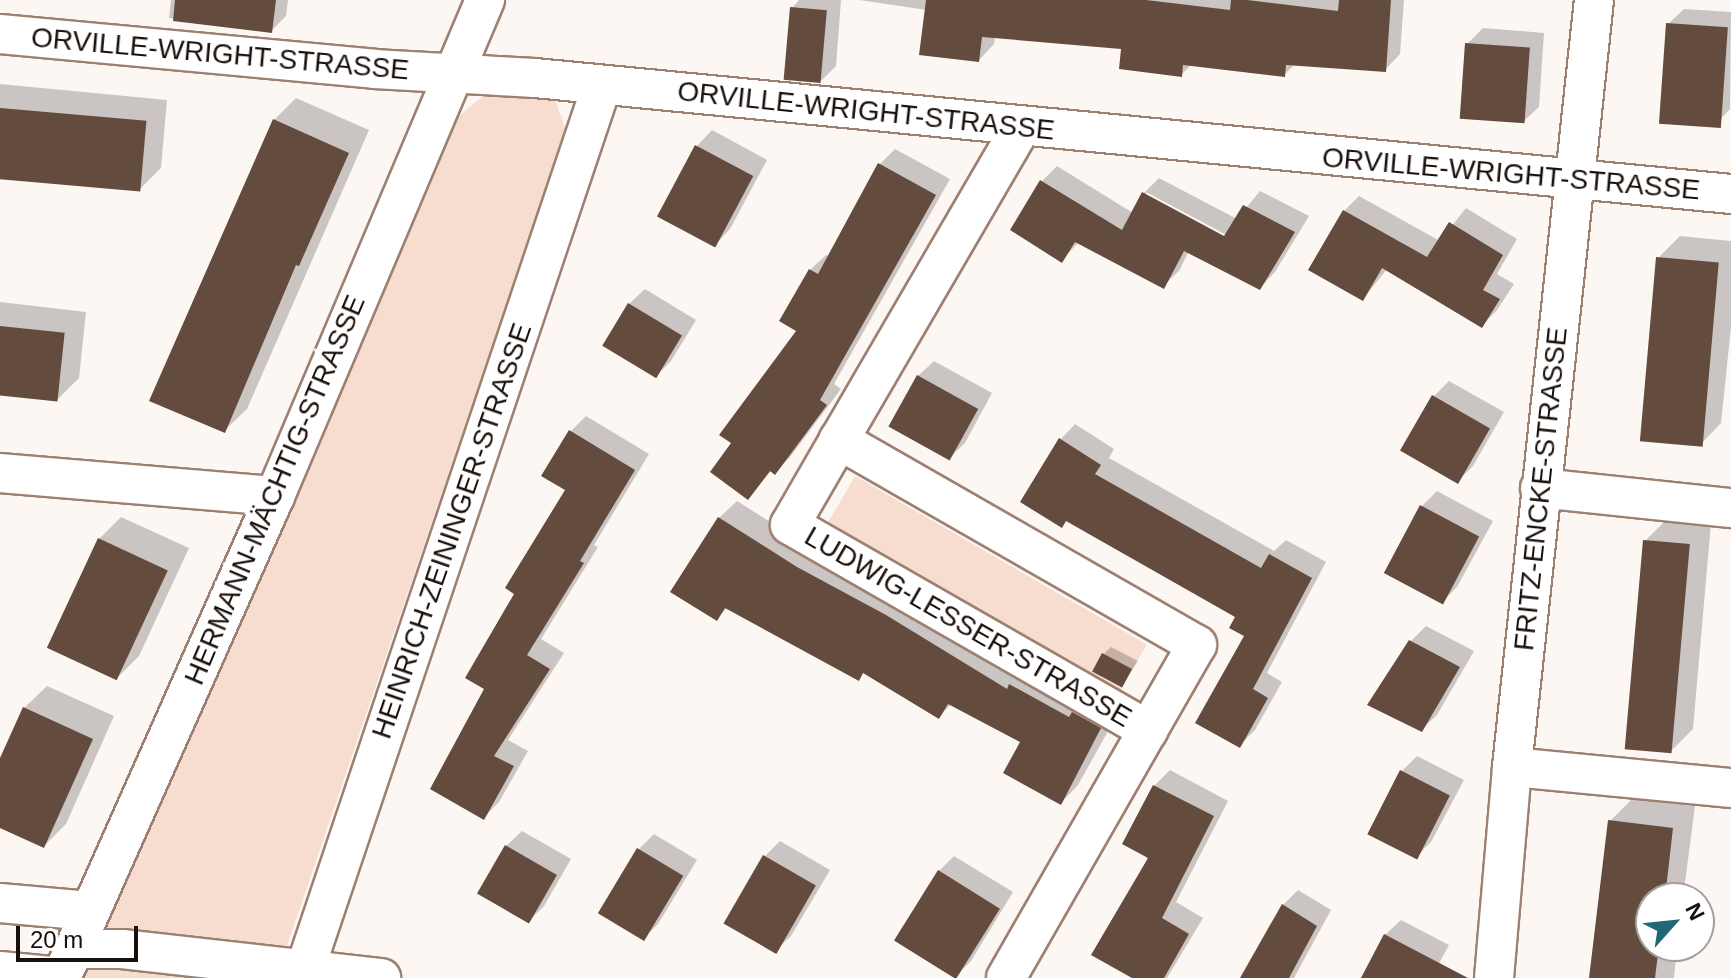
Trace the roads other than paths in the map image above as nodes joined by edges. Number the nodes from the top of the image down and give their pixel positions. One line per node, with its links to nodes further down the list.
1 (485, 0): 4 (street, HERMANN-MÄCHTIG-STRASSE)
2 (1594, 0): 7 (street, FRITZ-ENCKE-STRASSE)
3 (0, 34): 4 (street, ORVILLE-WRIGHT-STRASSE)
4 (453, 74): 5 (street, ORVILLE-WRIGHT-STRASSE); 12 (street, HERMANN-MÄCHTIG-STRASSE)
5 (602, 85): 6 (street, ORVILLE-WRIGHT-STRASSE); 21 (street, HEINRICH-ZEININGER-STRASSE)
6 (1022, 126): 7 (street, ORVILLE-WRIGHT-STRASSE); 9 (street, LUDWIG-LESSER-STRASSE)
7 (1575, 182): 8 (street, ORVILLE-WRIGHT-STRASSE); 11 (street, FRITZ-ENCKE-STRASSE)
8 (1731, 194)
9 (839, 440): 14 (street, LUDWIG-LESSER-STRASSE); 14 (street, LUDWIG-LESSER-STRASSE)
10 (0, 473): 12 (street)
11 (1540, 488): 13 (street); 15 (street, FRITZ-ENCKE-STRASSE)
12 (275, 496): 18 (street, HERMANN-MÄCHTIG-STRASSE)
13 (1731, 508)
14 (1148, 730): 23 (street, LUDWIG-LESSER-STRASSE)
15 (1512, 767): 16 (street); 24 (street, FRITZ-ENCKE-STRASSE)
16 (1731, 788)
17 (0, 903): 18 (street)
18 (90, 911): 19 (street, HERMANN-MÄCHTIG-STRASSE)
19 (65, 968): 20 (street); 21 (street)
20 (0, 971)
21 (303, 974): 22 (street)
22 (381, 978)
23 (1006, 978)
24 (1494, 978)

